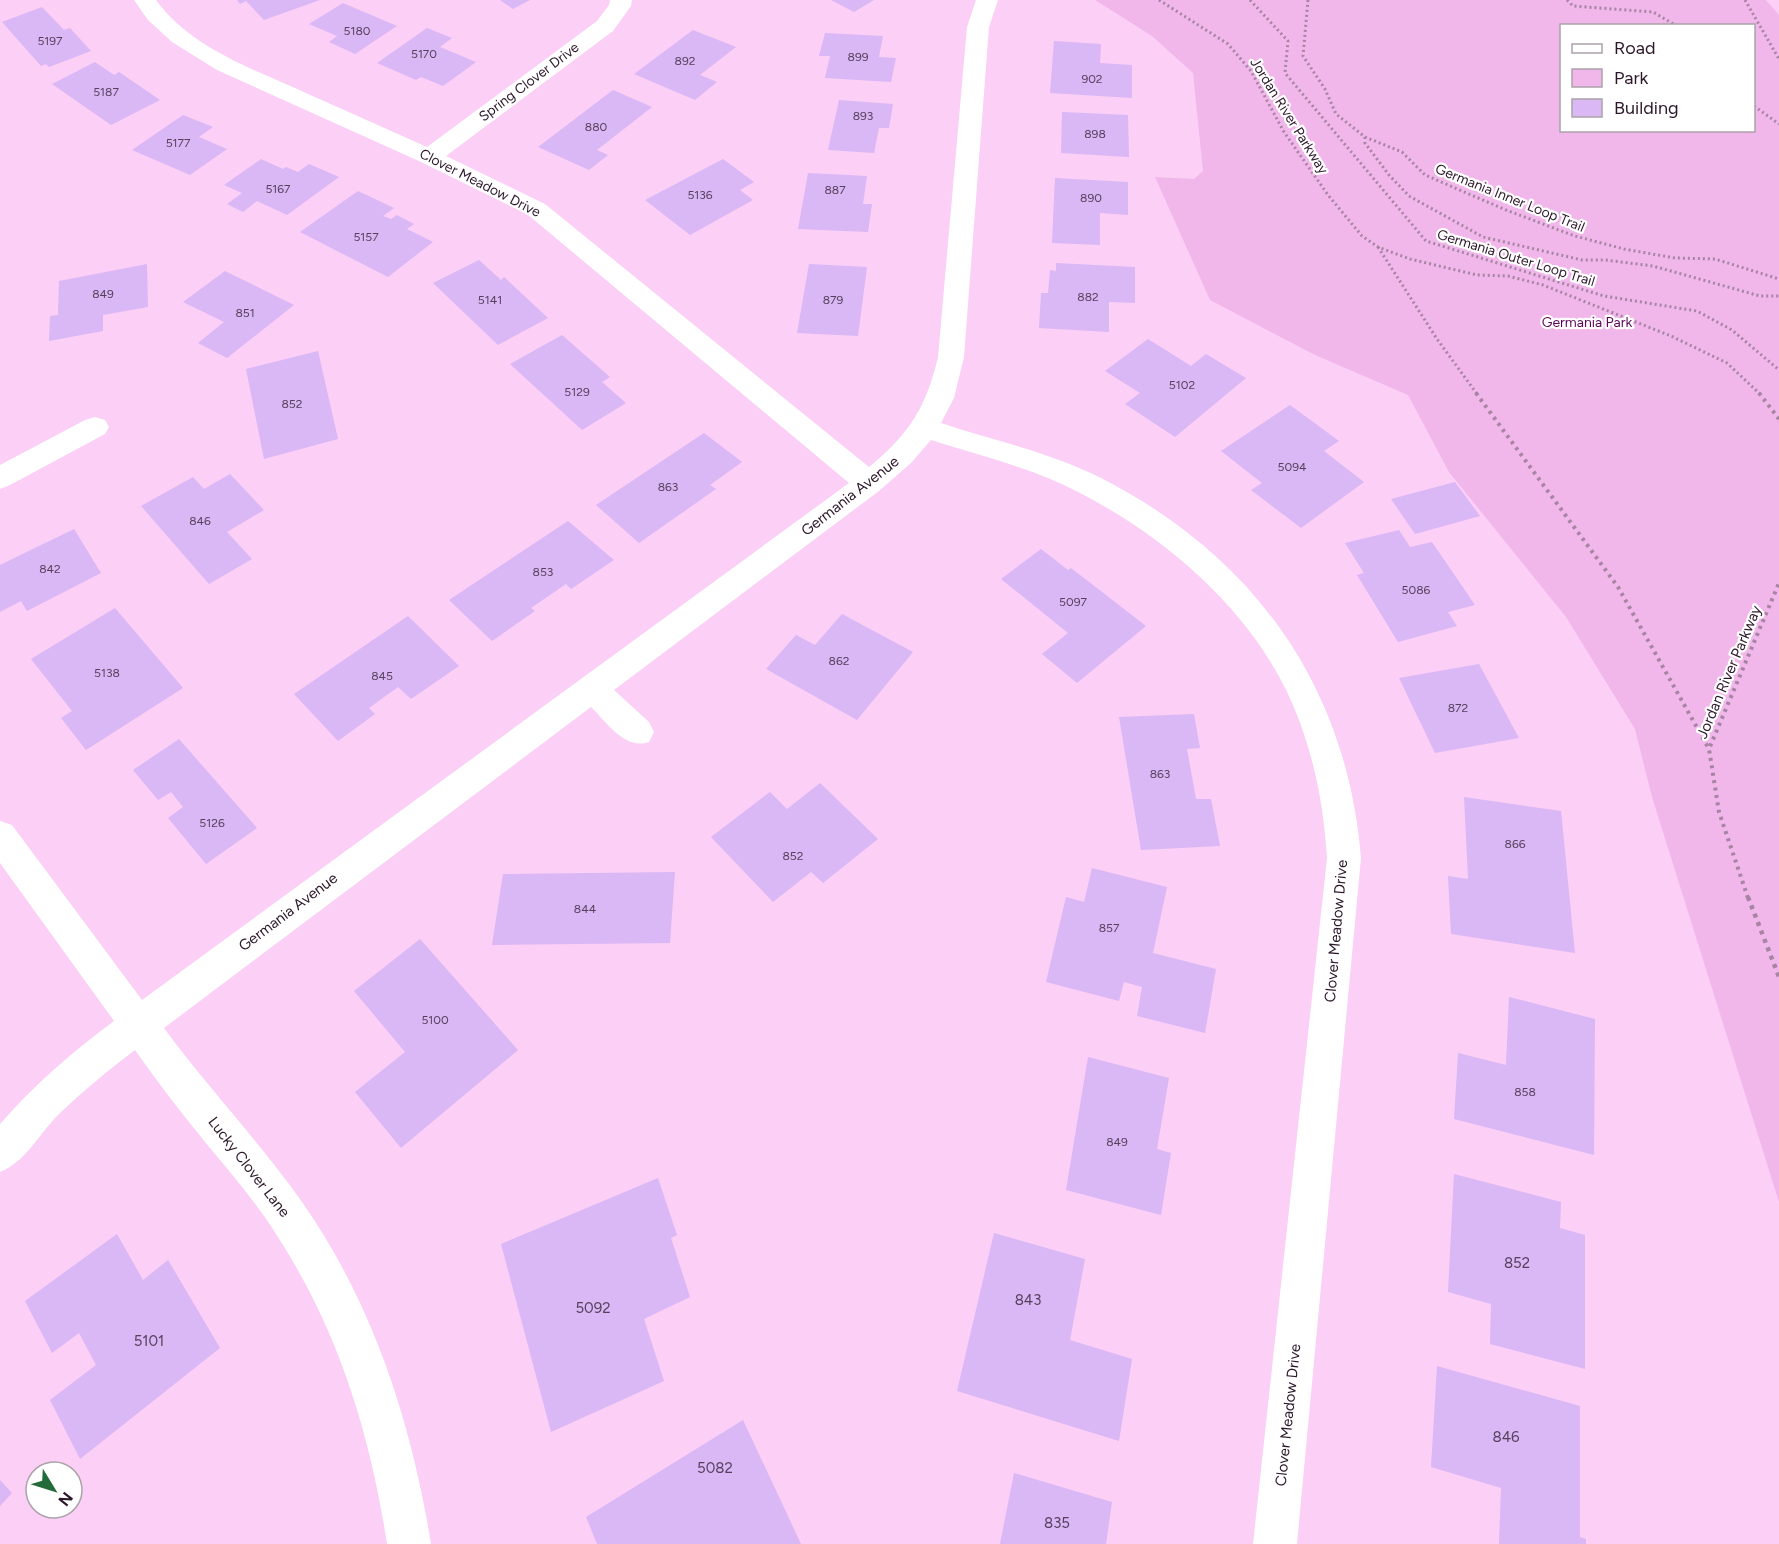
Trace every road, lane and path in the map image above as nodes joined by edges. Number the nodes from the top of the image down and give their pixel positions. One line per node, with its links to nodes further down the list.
1 (145, 0): 14 (street, Clover Meadow Drive)
2 (621, 0): 14 (street, Spring Clover Drive)
3 (987, 0): 21 (street, Germania Avenue)
4 (1159, 0): 15 (path, Jordan River Parkway)
5 (1250, 0): 18 (path, Germania Outer Loop Trail)
6 (1308, 0): 13 (path, Germania Inner Loop Trail)
7 (1567, 0): 9 (path)
8 (1745, 0): 10 (path)
9 (1674, 24)
10 (1779, 59)
11 (1755, 107): 12 (path)
12 (1779, 124)
13 (1365, 137): 16 (path, Germania Inner Loop Trail); 17 (path)
14 (429, 157): 23 (street, Clover Meadow Drive)
15 (1378, 247): 19 (path, Jordan River Parkway); 27 (path)
16 (1779, 279)
17 (1779, 296)
18 (1779, 370)
19 (1779, 419)
20 (95, 428): 22 (street)
21 (925, 428): 23 (street, Germania Avenue); 33 (street, Clover Meadow Drive)
22 (0, 478)
23 (869, 483): 25 (street, Germania Avenue)
24 (1779, 583): 27 (path, Jordan River Parkway)
25 (591, 687): 26 (street); 30 (street, Germania Avenue)
26 (638, 732)
27 (1710, 749): 29 (path, Jordan River Parkway)
28 (0, 836): 30 (street, Lucky Clover Lane)
29 (1779, 977)
30 (138, 1024): 31 (street, Germania Avenue); 32 (street, Lucky Clover Lane)
31 (0, 1153)
32 (409, 1544)
33 (1275, 1544)

